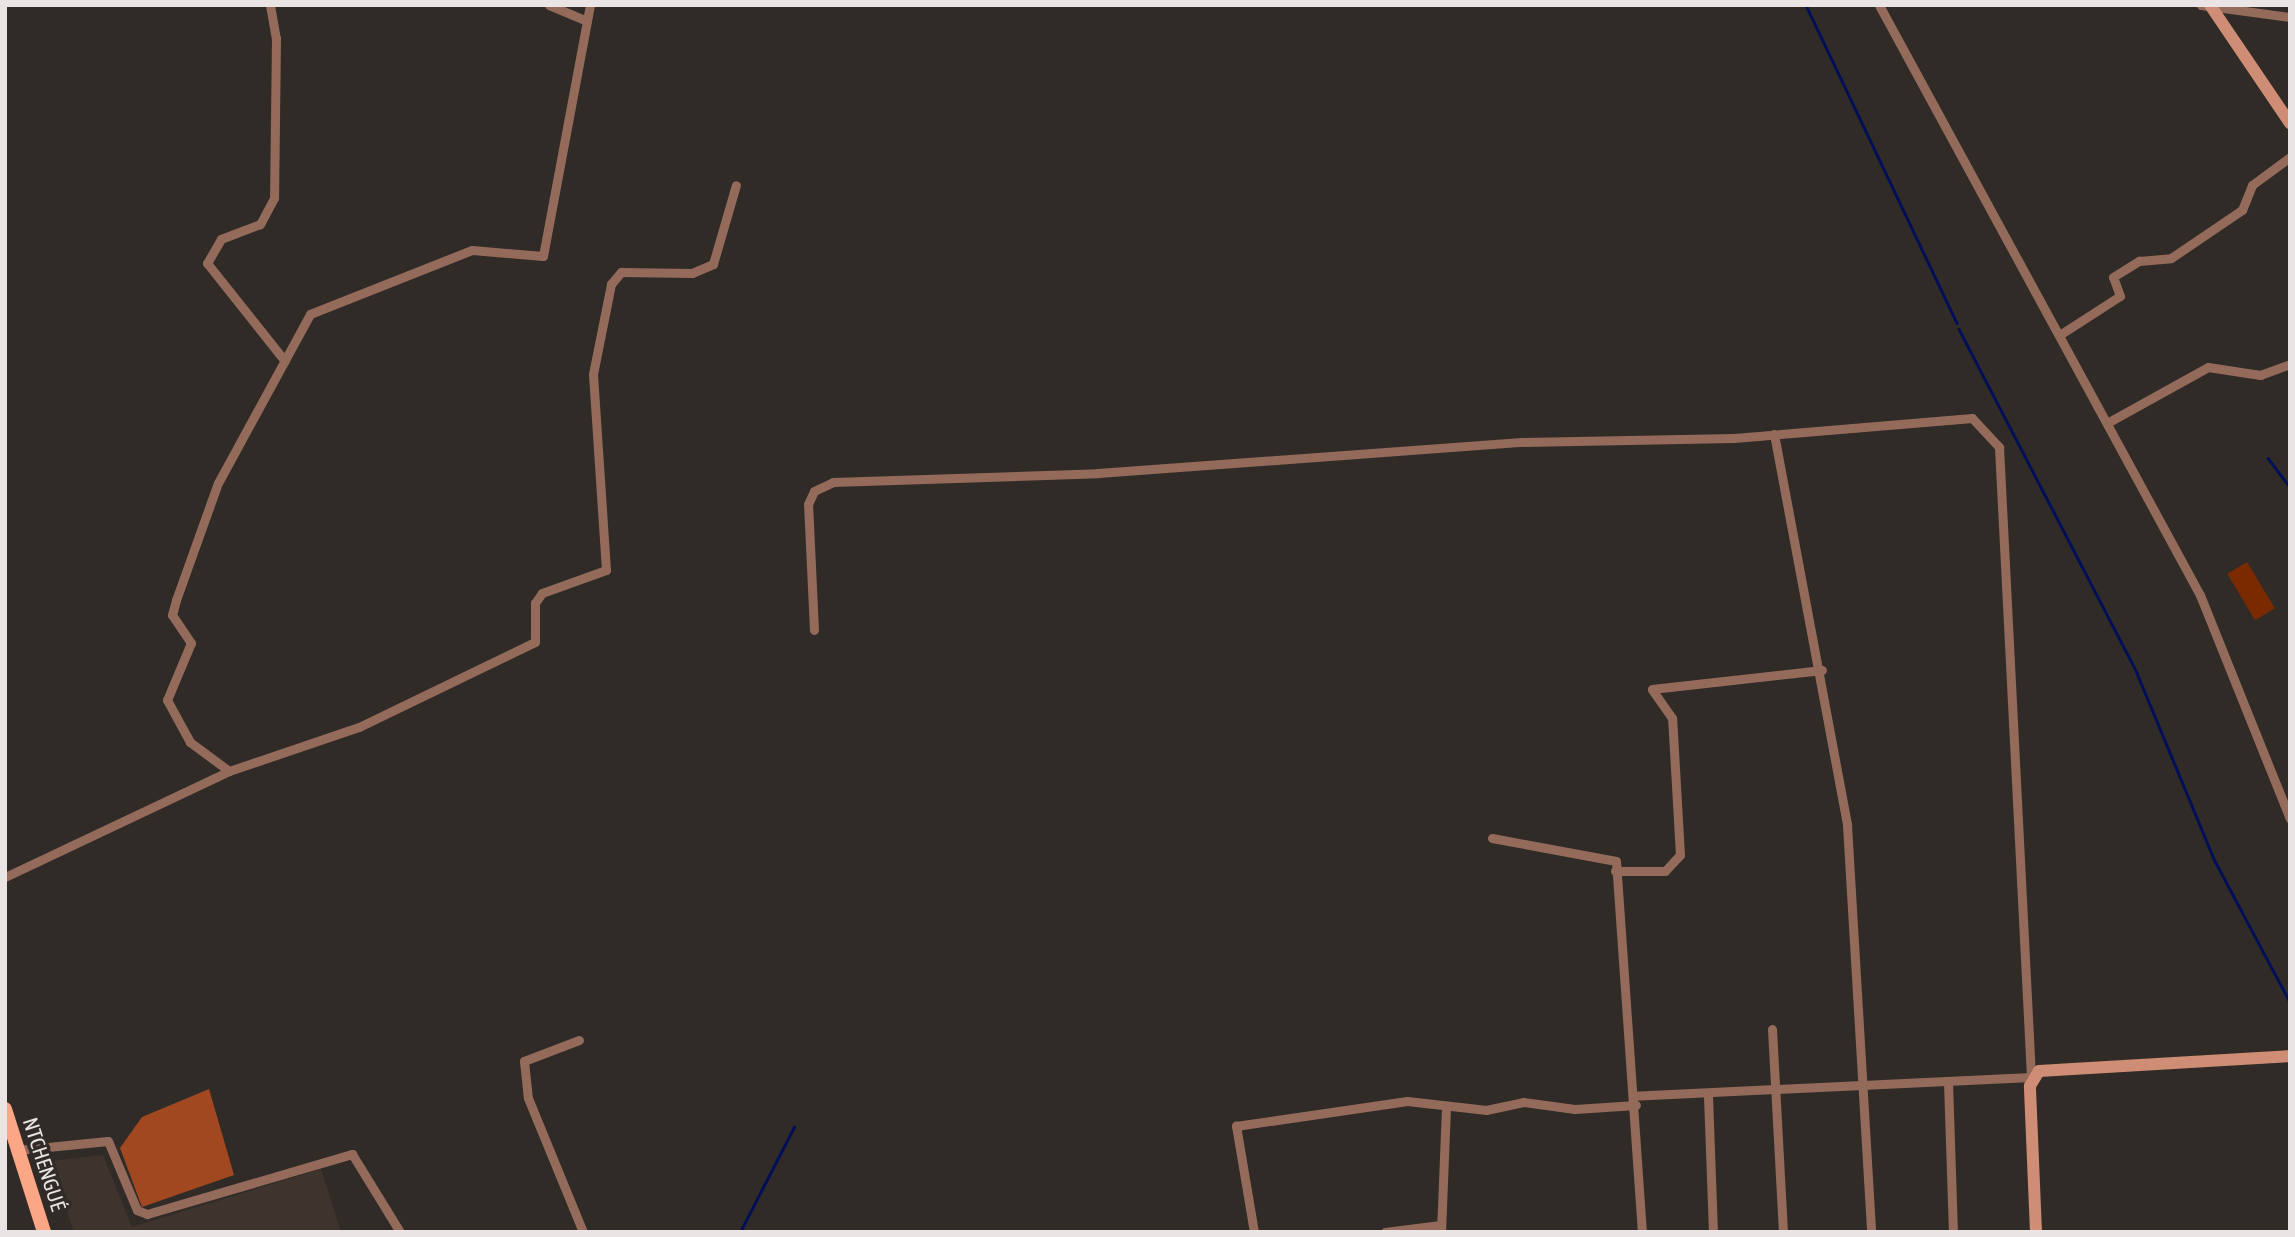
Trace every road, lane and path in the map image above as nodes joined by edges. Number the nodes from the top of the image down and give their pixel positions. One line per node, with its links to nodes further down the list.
1 (270, 5): 13 (street)
2 (549, 5): 8 (street)
3 (590, 5): 8 (street)
4 (1879, 5): 12 (street)
5 (2201, 5): 6 (street)
6 (2210, 6): 7 (street); 9 (street)
7 (2290, 17)
8 (587, 21): 13 (street)
9 (2290, 123)
10 (2290, 157): 12 (street)
11 (736, 185): 19 (street)
12 (2061, 334): 15 (street)
13 (285, 361): 19 (street)
14 (2290, 364): 15 (street)
15 (2107, 423): 20 (street)
16 (1774, 434): 17 (street); 18 (street); 27 (street)
17 (814, 630)
18 (1822, 670): 22 (street); 29 (street)
19 (229, 771): 23 (street)
20 (2290, 819)
21 (1492, 838): 22 (street)
22 (1615, 871): 32 (street)
23 (5, 877)
24 (1772, 1029): 30 (street)
25 (579, 1040): 39 (street)
26 (2290, 1056): 27 (street)
27 (2031, 1077): 28 (street); 47 (street)
28 (1948, 1082): 29 (street); 46 (street)
29 (1865, 1090): 30 (street); 45 (street)
30 (1777, 1093): 31 (street); 44 (street)
31 (1708, 1096): 32 (street); 43 (street)
32 (1635, 1101): 33 (street); 42 (street)
33 (1446, 1106): 36 (street); 40 (street)
34 (5, 1110): 35 (main road, NTCHENGUÉ)
35 (18, 1150): 37 (main road, NTCHENGUÉ); 38 (street)
36 (1441, 1228): 41 (street)
37 (44, 1232)
38 (400, 1232)
39 (583, 1232)
40 (1254, 1232)
41 (1385, 1232)
42 (1642, 1232)
43 (1713, 1232)
44 (1783, 1232)
45 (1871, 1232)
46 (1953, 1232)
47 (2036, 1232)

